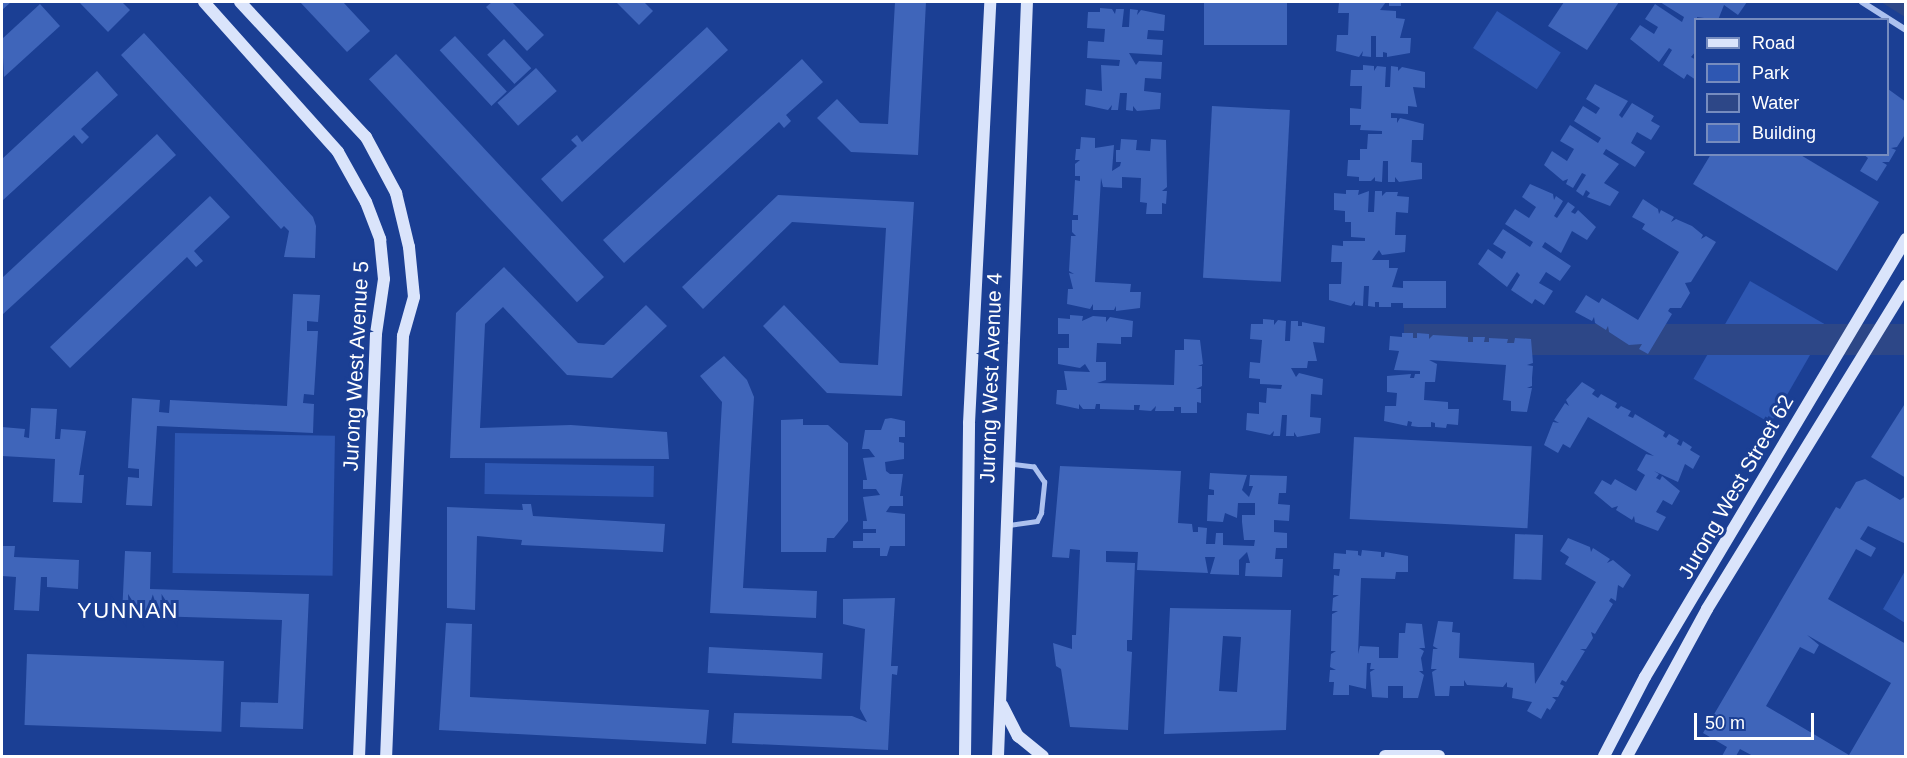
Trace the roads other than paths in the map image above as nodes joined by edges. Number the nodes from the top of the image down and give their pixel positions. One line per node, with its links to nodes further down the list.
1 (204, 2): 15 (street, Jurong West Avenue 5)
2 (240, 2): 16 (street)
3 (990, 2): 14 (street, Jurong West Avenue 4)
4 (1027, 2): 11 (street, Jurong West Avenue 4)
5 (1862, 2): 6 (street)
6 (1887, 18)
7 (1889, 20): 8 (street)
8 (1905, 30)
9 (1905, 239): 23 (street, Jurong West Street 62)
10 (1905, 285): 24 (street, Jurong West Street 62)
11 (1007, 464): 12 (street, Jurong West Avenue 4); 12 (lane)
12 (1005, 525): 13 (street, Jurong West Avenue 4)
13 (1001, 701): 19 (street, Jurong West Avenue 4); 20 (street)
14 (963, 719): 17 (street); 18 (street, Jurong West Avenue 4)
15 (359, 756)
16 (386, 756)
17 (956, 756)
18 (965, 756)
19 (998, 756)
20 (1043, 756)
21 (1385, 756): 22 (street)
22 (1439, 756)
23 (1604, 756)
24 (1627, 756)

